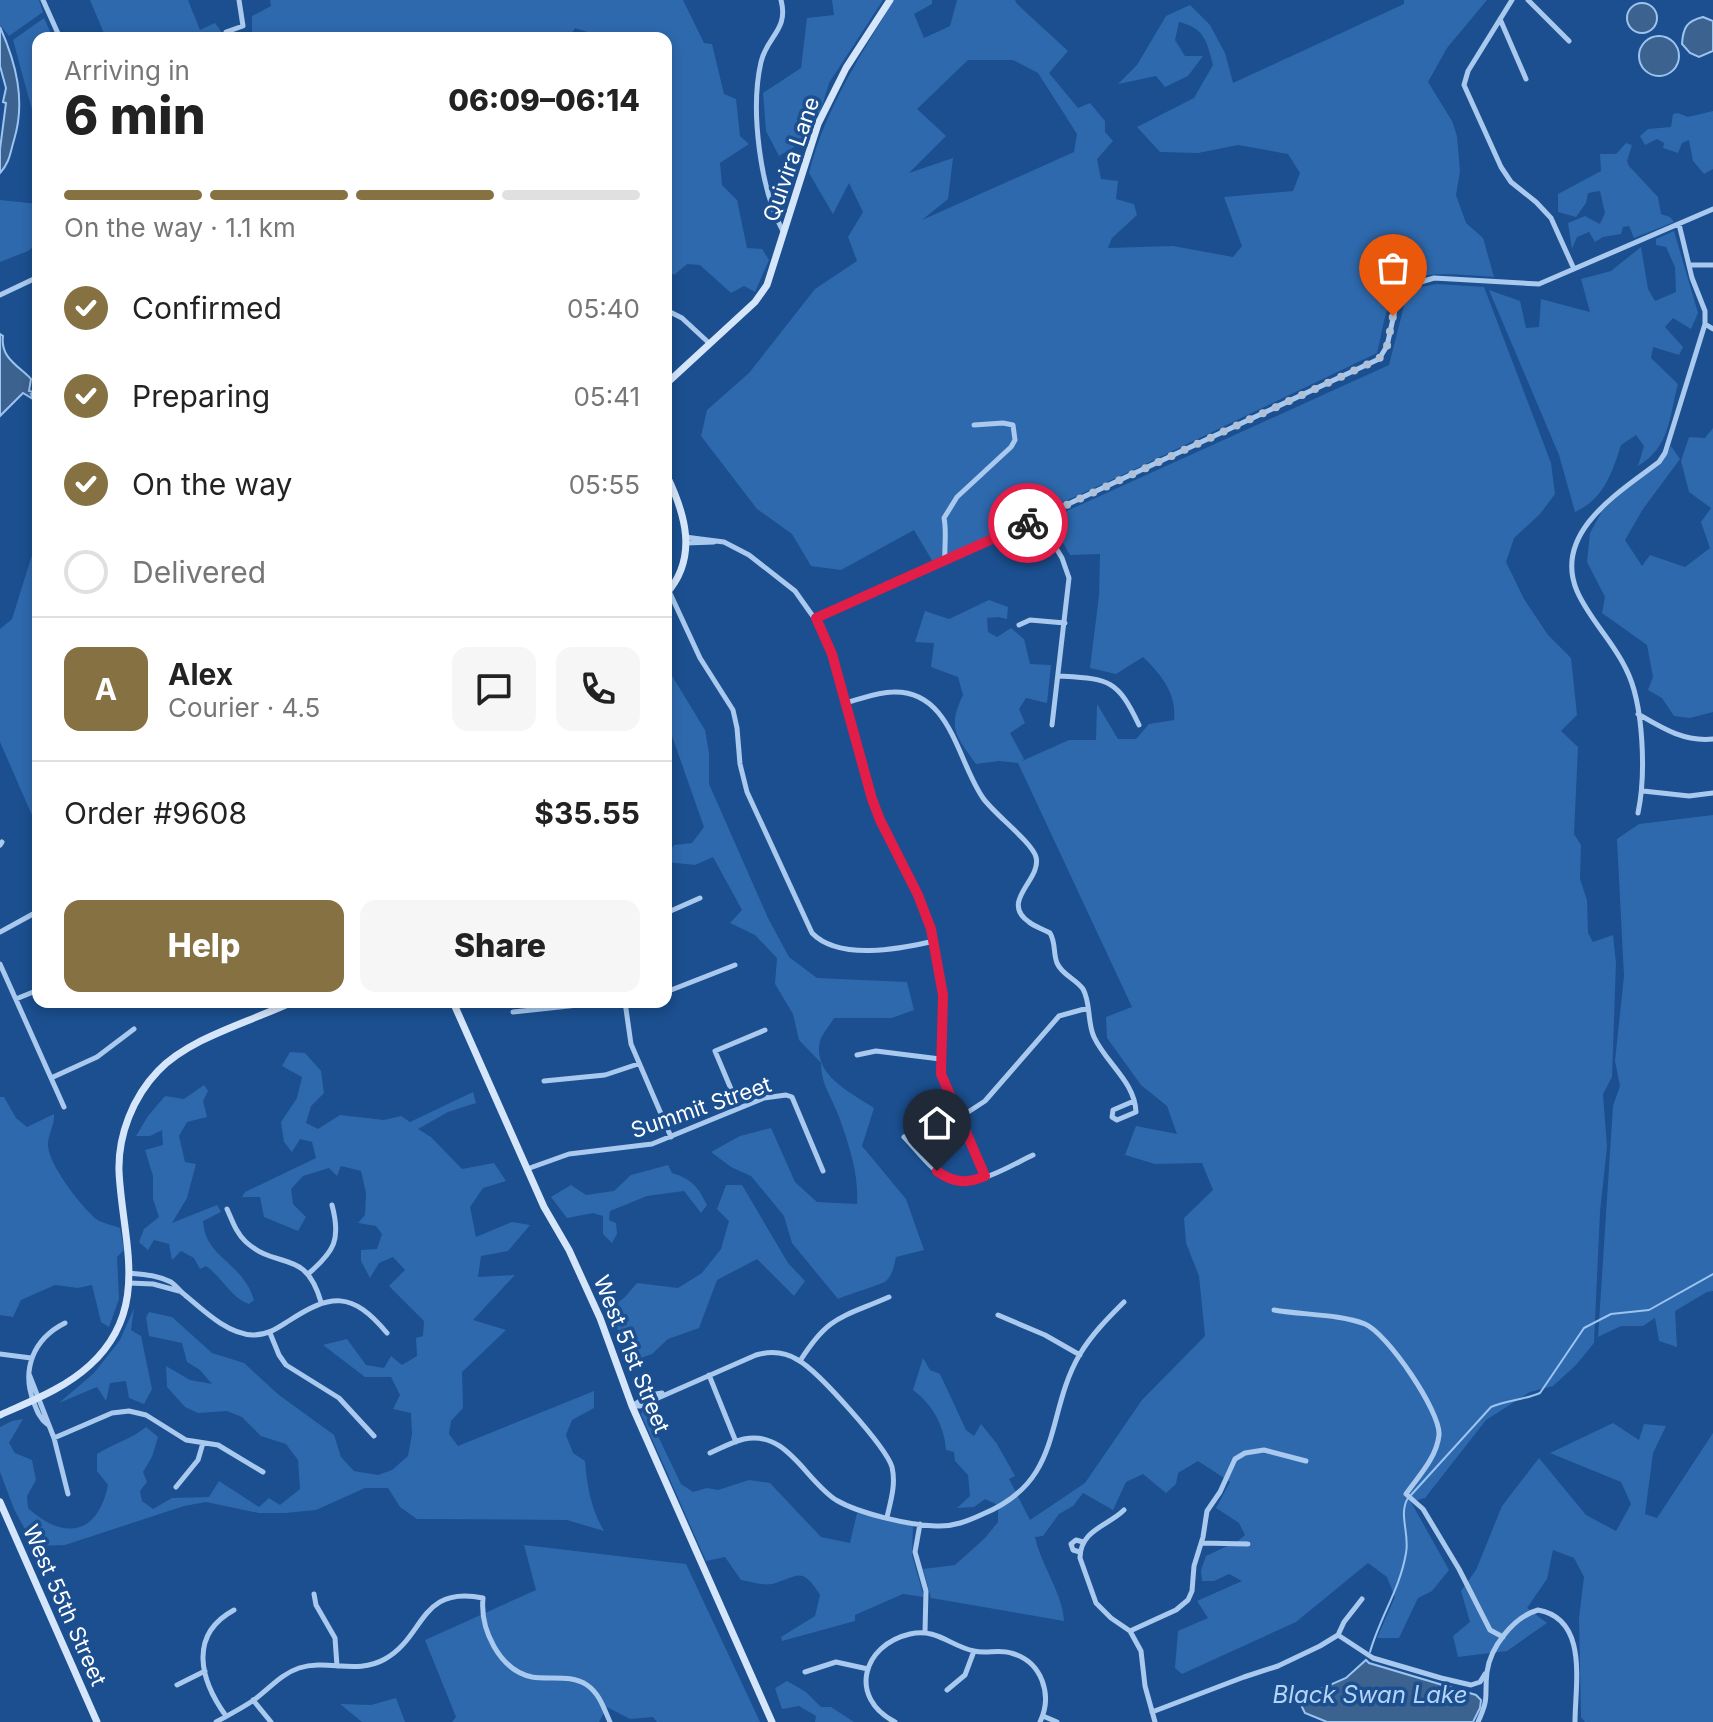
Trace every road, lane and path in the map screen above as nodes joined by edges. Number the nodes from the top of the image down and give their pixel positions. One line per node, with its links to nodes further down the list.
1 (43, 0): 8 (street)
2 (239, 0): 9 (street)
3 (781, 0): 14 (street)
4 (890, 0): 14 (main road, Quivira Lane)
5 (1512, 0): 7 (street)
6 (1528, 0): 10 (street)
7 (1500, 19): 11 (street); 17 (street)
8 (57, 32)
9 (226, 32)
10 (1569, 41)
11 (1526, 79)
12 (1713, 209): 13 (street)
13 (1679, 224): 15 (street); 17 (street)
14 (785, 233): 24 (main road, Quivira Lane)
15 (1690, 265): 16 (street); 21 (street)
16 (1713, 265)
17 (1574, 269): 28 (street)
18 (32, 280): 19 (street)
19 (0, 295)
20 (672, 313): 24 (street)
21 (1705, 324): 22 (street); 23 (street); 38 (street)
22 (1713, 329)
23 (1713, 337)
24 (709, 343): 25 (main road, Quivira Lane)
25 (672, 378)
26 (974, 425): 30 (street)
27 (672, 488): 29 (main road)
28 (1038, 518): 30 (street); 34 (street)
29 (686, 540): 31 (main road); 33 (street)
30 (945, 562): 33 (street)
31 (672, 584)
32 (672, 600): 49 (street)
33 (816, 618): 37 (street)
34 (1065, 623): 35 (street); 36 (street)
35 (1019, 625)
36 (1059, 676): 39 (street); 40 (street)
37 (845, 703): 49 (street); 59 (street)
38 (1638, 714): 41 (street); 42 (street)
39 (1052, 725)
40 (1139, 725)
41 (1713, 739)
42 (1643, 791): 43 (street); 44 (street)
43 (1713, 793)
44 (1638, 813)
45 (700, 898): 46 (street)
46 (672, 910)
47 (32, 915): 48 (street)
48 (0, 932)
49 (934, 941): 64 (street)
50 (0, 964): 54 (street)
51 (735, 965): 52 (street)
52 (672, 990)
53 (32, 992): 54 (street)
54 (16, 999): 66 (street)
55 (270, 1008): 80 (main road)
56 (456, 1008): 75 (main road, West 51st Street)
57 (550, 1008): 60 (street)
58 (626, 1008): 65 (street)
59 (1088, 1008): 68 (street); 71 (street)
60 (513, 1012)
61 (134, 1029): 66 (street)
62 (765, 1030): 70 (street)
63 (857, 1055): 64 (street)
64 (940, 1059): 71 (street)
65 (638, 1064): 67 (street); 72 (street)
66 (51, 1078): 69 (street)
67 (544, 1081)
68 (1134, 1101): 68 (street)
69 (64, 1107)
70 (739, 1108): 72 (street, Summit Street); 76 (street, Summit Street)
71 (959, 1118): 77 (street)
72 (671, 1137): 75 (street, Summit Street)
73 (904, 1137): 77 (street)
74 (1033, 1155): 77 (street)
75 (527, 1169): 100 (main road, West 51st Street)
76 (823, 1171)
77 (985, 1176)
78 (332, 1205): 81 (street)
79 (227, 1209): 81 (street)
80 (129, 1273): 82 (street); 83 (main road)
81 (308, 1274): 87 (street)
82 (159, 1277): 84 (street); 85 (street)
83 (129, 1283): 84 (street); 99 (main road)
84 (157, 1285): 85 (street)
85 (180, 1291): 92 (street)
86 (889, 1297): 97 (street)
87 (321, 1302): 92 (street); 93 (street)
88 (1124, 1302): 95 (street)
89 (1274, 1310): 125 (street)
90 (998, 1315): 95 (street)
91 (65, 1323): 96 (street)
92 (270, 1333): 102 (street)
93 (387, 1333)
94 (0, 1354): 96 (street)
95 (1080, 1355): 114 (street)
96 (31, 1358): 99 (street)
97 (800, 1361): 98 (street); 113 (street)
98 (709, 1375): 100 (street); 104 (street)
99 (36, 1399): 101 (main road); 103 (street)
100 (632, 1406): 142 (main road, West 51st Street)
101 (0, 1415)
102 (374, 1436)
103 (54, 1438): 105 (street); 110 (street)
104 (736, 1442): 106 (street); 113 (street)
105 (203, 1443): 108 (street); 109 (street)
106 (710, 1453)
107 (1306, 1461): 116 (street)
108 (263, 1472)
109 (176, 1487)
110 (68, 1494)
111 (0, 1502): 138 (main road, West 55th Street)
112 (1124, 1510): 115 (street)
113 (887, 1517): 114 (street)
114 (920, 1524): 123 (street)
115 (1084, 1543): 118 (street); 118 (street)
116 (1201, 1543): 117 (street); 122 (street)
117 (1248, 1544)
118 (1080, 1552): 122 (street)
119 (314, 1594): 127 (street)
120 (1362, 1599): 124 (street)
121 (234, 1610): 130 (street)
122 (1130, 1631): 135 (street)
123 (925, 1632): 126 (street); 128 (street)
124 (1338, 1635): 129 (street); 135 (street)
125 (1503, 1637): 129 (street); 147 (street)
126 (974, 1651): 133 (street); 137 (street)
127 (337, 1666): 134 (street); 141 (street)
128 (868, 1669): 131 (street); 143 (street)
129 (1487, 1669): 146 (street)
130 (205, 1671): 132 (street); 136 (street)
131 (805, 1672)
132 (177, 1685)
133 (947, 1690)
134 (253, 1700): 136 (street); 140 (street)
135 (1152, 1712): 145 (street)
136 (226, 1716): 139 (street)
137 (1042, 1719): 144 (street)
138 (97, 1722)
139 (216, 1722)
140 (271, 1722)
141 (610, 1722)
142 (772, 1722)
143 (895, 1722)
144 (1057, 1722)
145 (1155, 1722)
146 (1478, 1722)
147 (1575, 1722)

